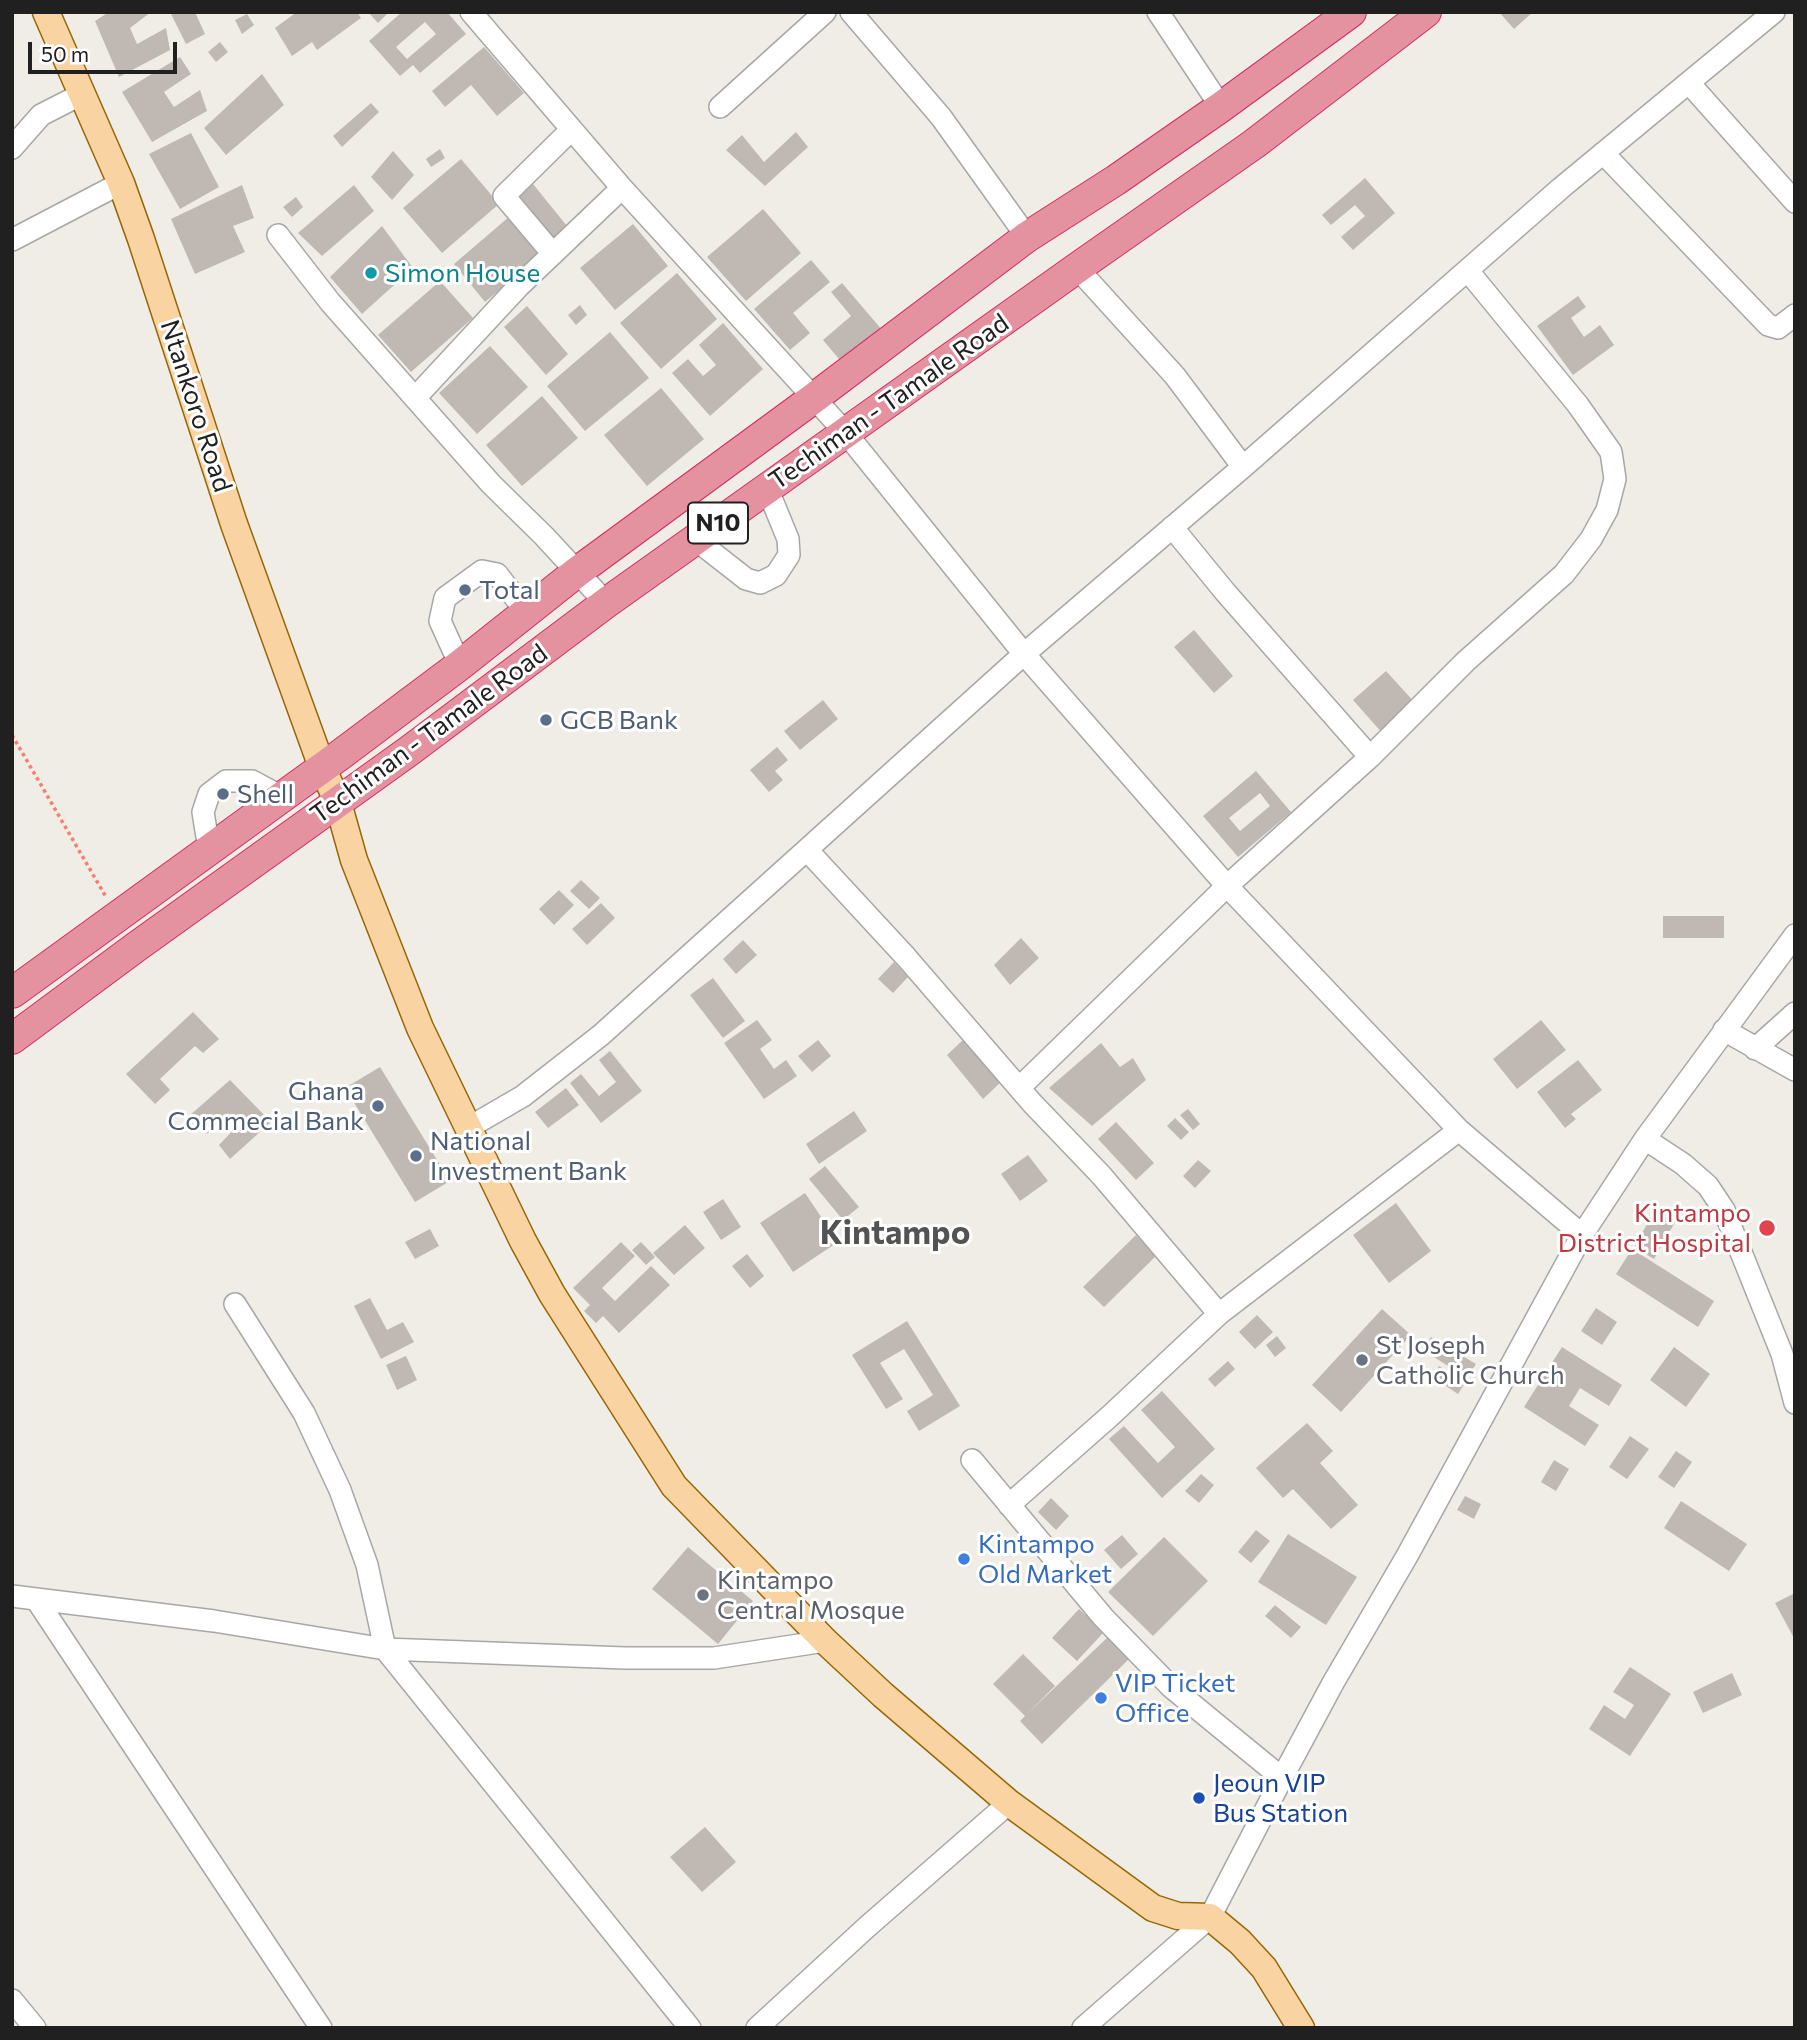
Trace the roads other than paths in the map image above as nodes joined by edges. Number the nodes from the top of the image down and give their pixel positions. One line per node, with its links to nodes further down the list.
1 (46, 12): 10 (main road, Ntankoro Road)
2 (471, 12): 13 (street)
3 (825, 12): 11 (street)
4 (851, 12): 20 (street)
5 (1158, 12): 12 (street)
6 (1351, 12): 12 (highway, Techiman - Tamale Road / N10)
7 (1426, 12): 23 (highway, Techiman - Tamale Road / N10)
8 (1774, 12): 9 (street)
9 (1689, 83): 15 (street); 18 (street)
10 (82, 94): 14 (street); 16 (main road, Ntankoro Road)
11 (720, 107)
12 (1221, 107): 20 (highway, Techiman - Tamale Road / N10)
13 (572, 130): 17 (street); 22 (street)
14 (12, 148)
15 (1603, 153): 24 (street); 25 (street)
16 (121, 183): 21 (street); 40 (main road, Ntankoro Road)
17 (622, 188): 22 (street); 27 (street)
18 (1795, 202)
19 (278, 235): 26 (street)
20 (1027, 237): 27 (highway, Techiman - Tamale Road / N10)
21 (12, 240)
22 (553, 254): 26 (street)
23 (1077, 268): 28 (highway, Techiman - Tamale Road / N10); 29 (street)
24 (1468, 271): 29 (street); 39 (street)
25 (1795, 315)
26 (415, 398): 34 (street)
27 (814, 398): 28 (street); 31 (highway, Techiman - Tamale Road / N10)
28 (845, 432): 30 (highway, Techiman - Tamale Road / N10); 37 (street)
29 (1243, 467): 32 (street)
30 (766, 488): 33 (highway, Techiman - Tamale Road / N10); 33 (street)
31 (686, 492): 33 (highway); 34 (highway, Techiman - Tamale Road / N10)
32 (1172, 527): 37 (street); 39 (street)
33 (705, 532): 35 (highway, Techiman - Tamale Road / N10)
34 (578, 572): 35 (street); 36 (highway, Techiman - Tamale Road / N10)
35 (606, 603): 42 (highway, Techiman - Tamale Road / N10)
36 (527, 613): 38 (highway, Techiman - Tamale Road / N10); 38 (street)
37 (1024, 654): 44 (street); 45 (street)
38 (460, 665): 40 (highway, Techiman - Tamale Road / N10)
39 (1370, 757): 45 (street)
40 (322, 767): 41 (highway, Techiman - Tamale Road / N10); 42 (main road, Ntankoro Road)
41 (282, 797): 43 (highway, Techiman - Tamale Road / N10); 43 (street)
42 (338, 803): 50 (highway, Techiman - Tamale Road / N10); 54 (main road, Ntankoro Road)
43 (209, 849): 47 (highway, Techiman - Tamale Road / N10)
44 (807, 850): 53 (street); 54 (street)
45 (1227, 886): 53 (street); 55 (street)
46 (1795, 935): 49 (street)
47 (12, 993)
48 (1795, 1013): 51 (street)
49 (1724, 1030): 51 (street); 56 (street)
50 (12, 1039)
51 (1755, 1049): 52 (street)
52 (1795, 1070)
53 (1019, 1088): 59 (street)
54 (468, 1128): 66 (main road, Ntankoro Road)
55 (1459, 1130): 57 (street); 59 (street)
56 (1645, 1139): 57 (street); 60 (street)
57 (1582, 1235): 68 (street)
58 (235, 1304): 67 (street)
59 (1219, 1314): 63 (street)
60 (1788, 1351): 61 (street)
61 (1794, 1396)
62 (972, 1460): 63 (street)
63 (1009, 1505): 68 (street)
64 (12, 1596): 65 (street)
65 (36, 1599): 67 (street); 73 (street)
66 (825, 1642): 67 (street); 69 (main road, Ntankoro Road)
67 (385, 1649): 74 (street)
68 (1282, 1778): 70 (street)
69 (1009, 1803): 70 (main road, Ntankoro Road); 75 (street)
70 (1210, 1917): 76 (street); 77 (main road)
71 (12, 2000): 72 (street)
72 (35, 2028)
73 (321, 2028)
74 (690, 2028)
75 (757, 2028)
76 (1083, 2028)
77 (1301, 2028)

